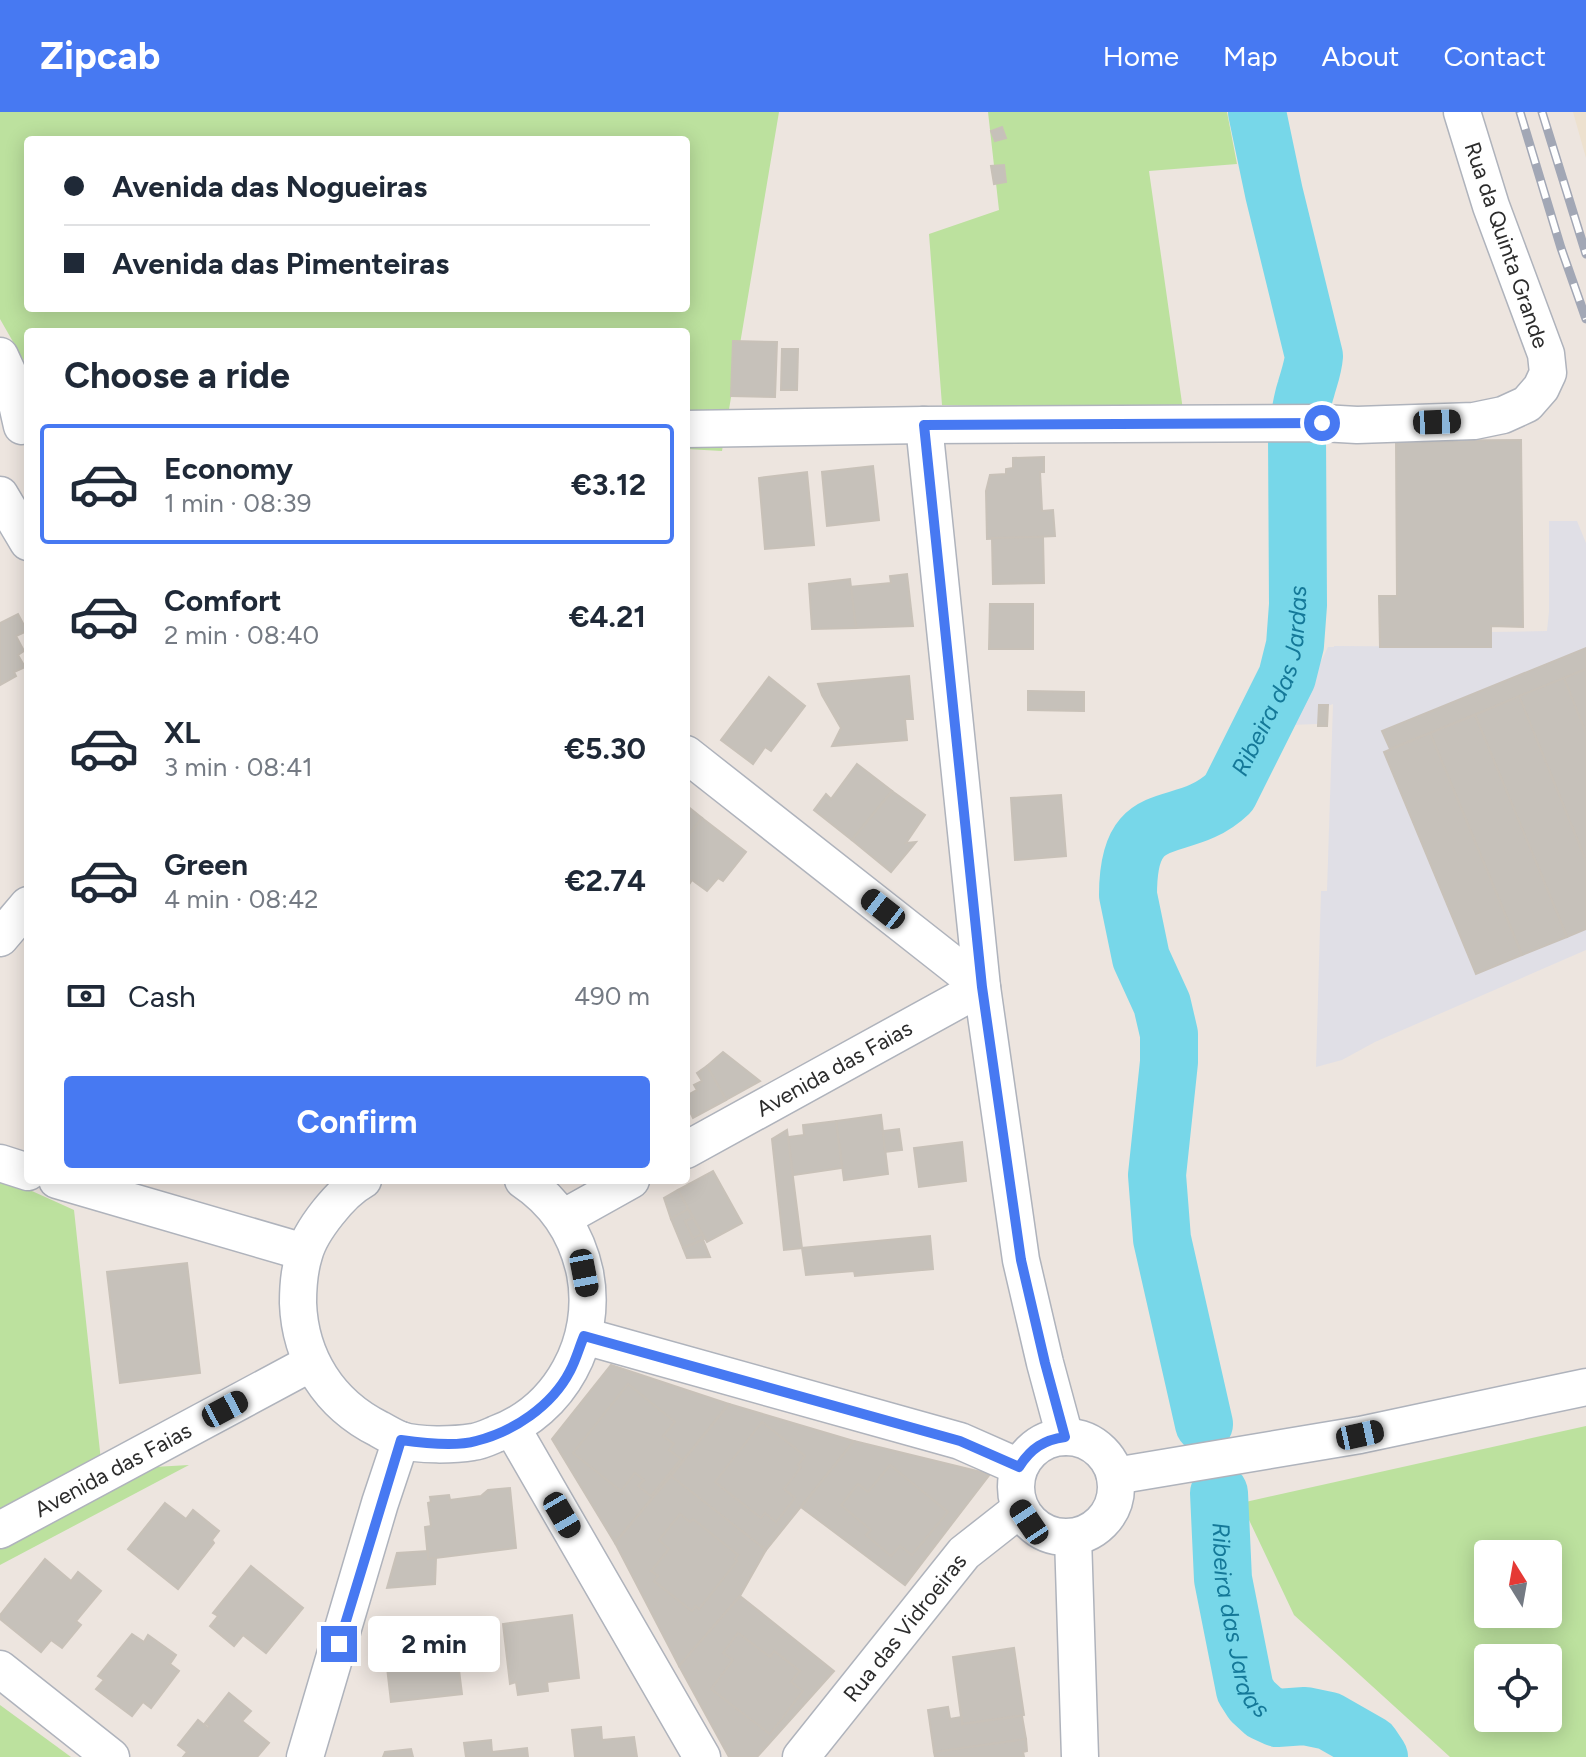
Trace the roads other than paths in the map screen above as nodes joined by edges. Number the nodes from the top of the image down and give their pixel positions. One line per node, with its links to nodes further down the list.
1 (1462, 112): 3 (street, Rua da Quinta Grande)
2 (0, 356): 4 (street)
3 (924, 425): 5 (street); 11 (street)
4 (17, 426)
5 (690, 429)
6 (0, 495): 7 (street)
7 (24, 535)
8 (690, 757): 11 (street)
9 (24, 910): 10 (street)
10 (0, 938)
11 (982, 987): 12 (street, Avenida das Faias); 25 (street)
12 (690, 1148)
13 (0, 1163): 14 (street)
14 (24, 1171)
15 (71, 1184): 20 (street)
16 (358, 1184): 20 (street)
17 (529, 1184): 19 (street)
18 (624, 1184): 19 (street)
19 (563, 1218): 21 (street)
20 (304, 1252): 22 (street)
21 (584, 1336): 24 (street); 27 (street)
22 (311, 1363): 26 (street); 30 (street, Avenida das Faias)
23 (1586, 1387): 28 (street)
24 (512, 1428): 26 (street); 35 (street)
25 (1065, 1437): 27 (street); 28 (street)
26 (401, 1440): 34 (street)
27 (1019, 1467): 29 (street)
28 (1115, 1476): 31 (street)
29 (1020, 1509): 31 (street); 36 (street, Rua das Vidroeiras)
30 (0, 1530)
31 (1073, 1537): 37 (street)
32 (0, 1669): 33 (street)
33 (111, 1757)
34 (305, 1757)
35 (702, 1757)
36 (801, 1757)
37 (1080, 1757)

